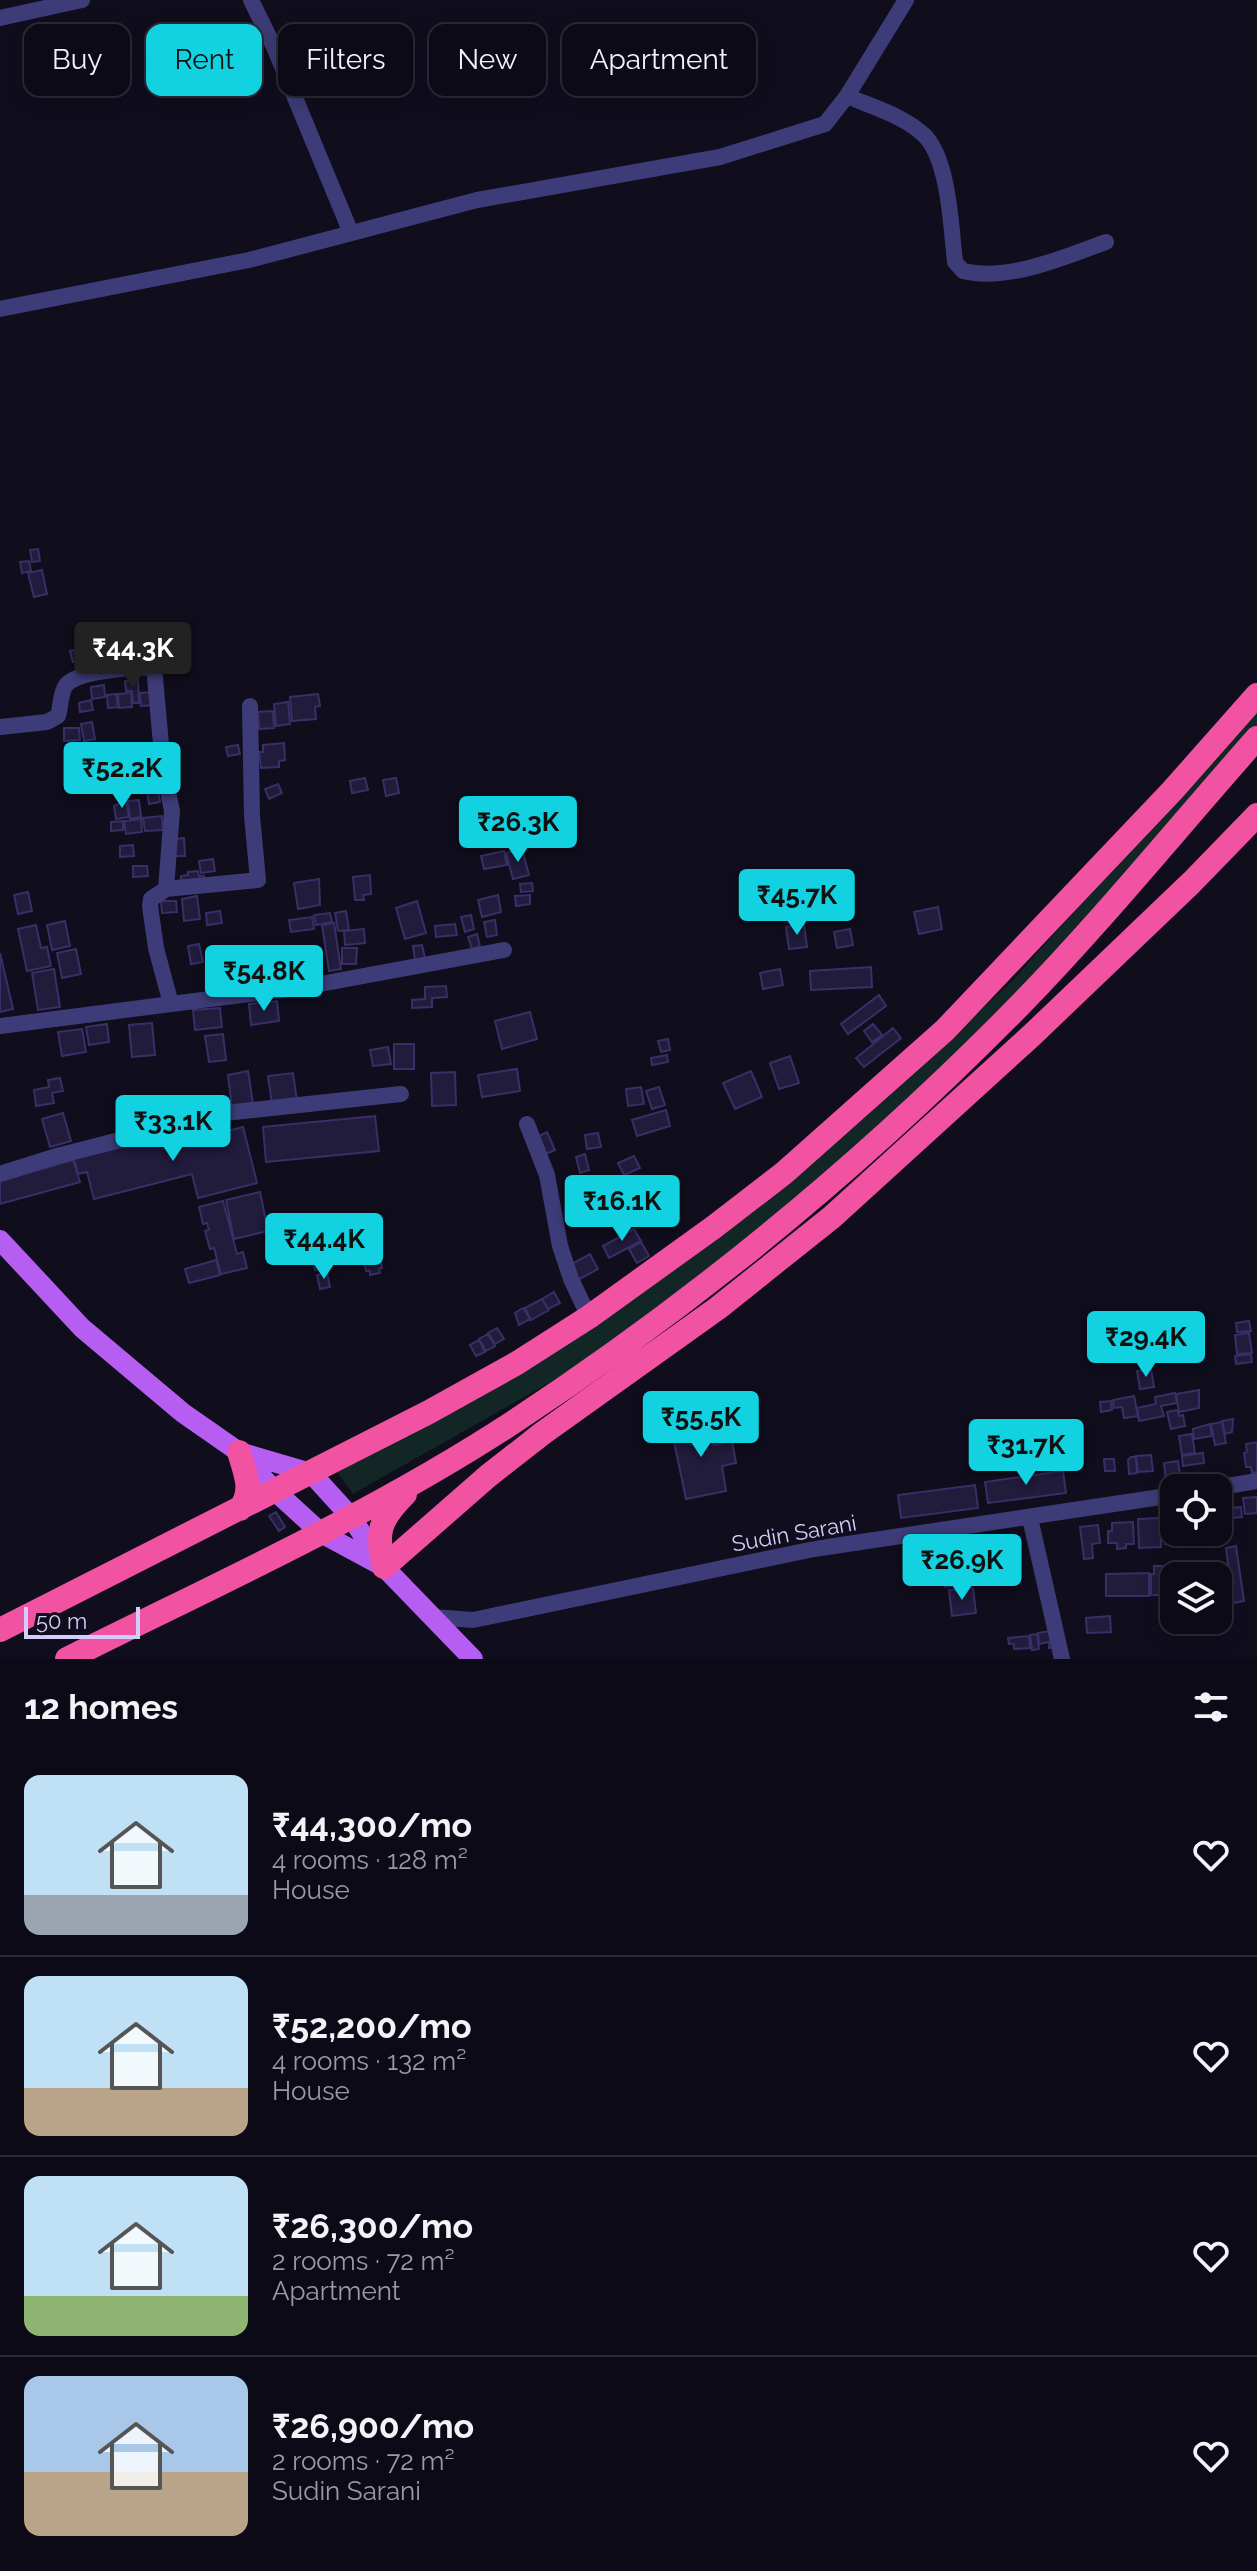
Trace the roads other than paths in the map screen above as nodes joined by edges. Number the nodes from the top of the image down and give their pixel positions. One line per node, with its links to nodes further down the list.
1 (82, 0): 4 (street)
2 (251, 0): 6 (street)
3 (906, 0): 5 (street)
4 (0, 18)
5 (847, 96): 6 (street); 7 (street)
6 (351, 233): 8 (street)
7 (1106, 242)
8 (0, 309)
9 (1257, 695): 22 (highway)
10 (250, 706): 14 (street)
11 (0, 727): 14 (street)
12 (1257, 738): 25 (highway)
13 (1257, 815): 34 (highway)
14 (166, 889): 16 (street)
15 (504, 950): 16 (street)
16 (171, 1004): 17 (street)
17 (0, 1026)
18 (401, 1094): 20 (street)
19 (527, 1124): 22 (street)
20 (0, 1174)
21 (0, 1240): 23 (main road)
22 (589, 1317): 24 (highway)
23 (239, 1452): 24 (main road); 28 (main road); 30 (highway)
24 (311, 1473): 28 (highway); 31 (main road)
25 (424, 1476): 31 (highway); 34 (highway)
26 (1257, 1481): 27 (street)
27 (1232, 1485)
28 (275, 1491): 30 (highway); 33 (main road)
29 (1160, 1497): 32 (street, Sudin Sarani)
30 (240, 1509): 37 (highway)
31 (351, 1517): 33 (highway); 34 (main road)
32 (1030, 1518): 36 (street, Sudin Sarani); 40 (street)
33 (321, 1533): 34 (main road); 39 (highway)
34 (384, 1567): 35 (main road)
35 (433, 1617): 36 (street, Sudin Sarani); 38 (main road)
36 (473, 1620): 38 (street)
37 (0, 1630)
38 (468, 1654)
39 (67, 1659)
40 (1062, 1659)

